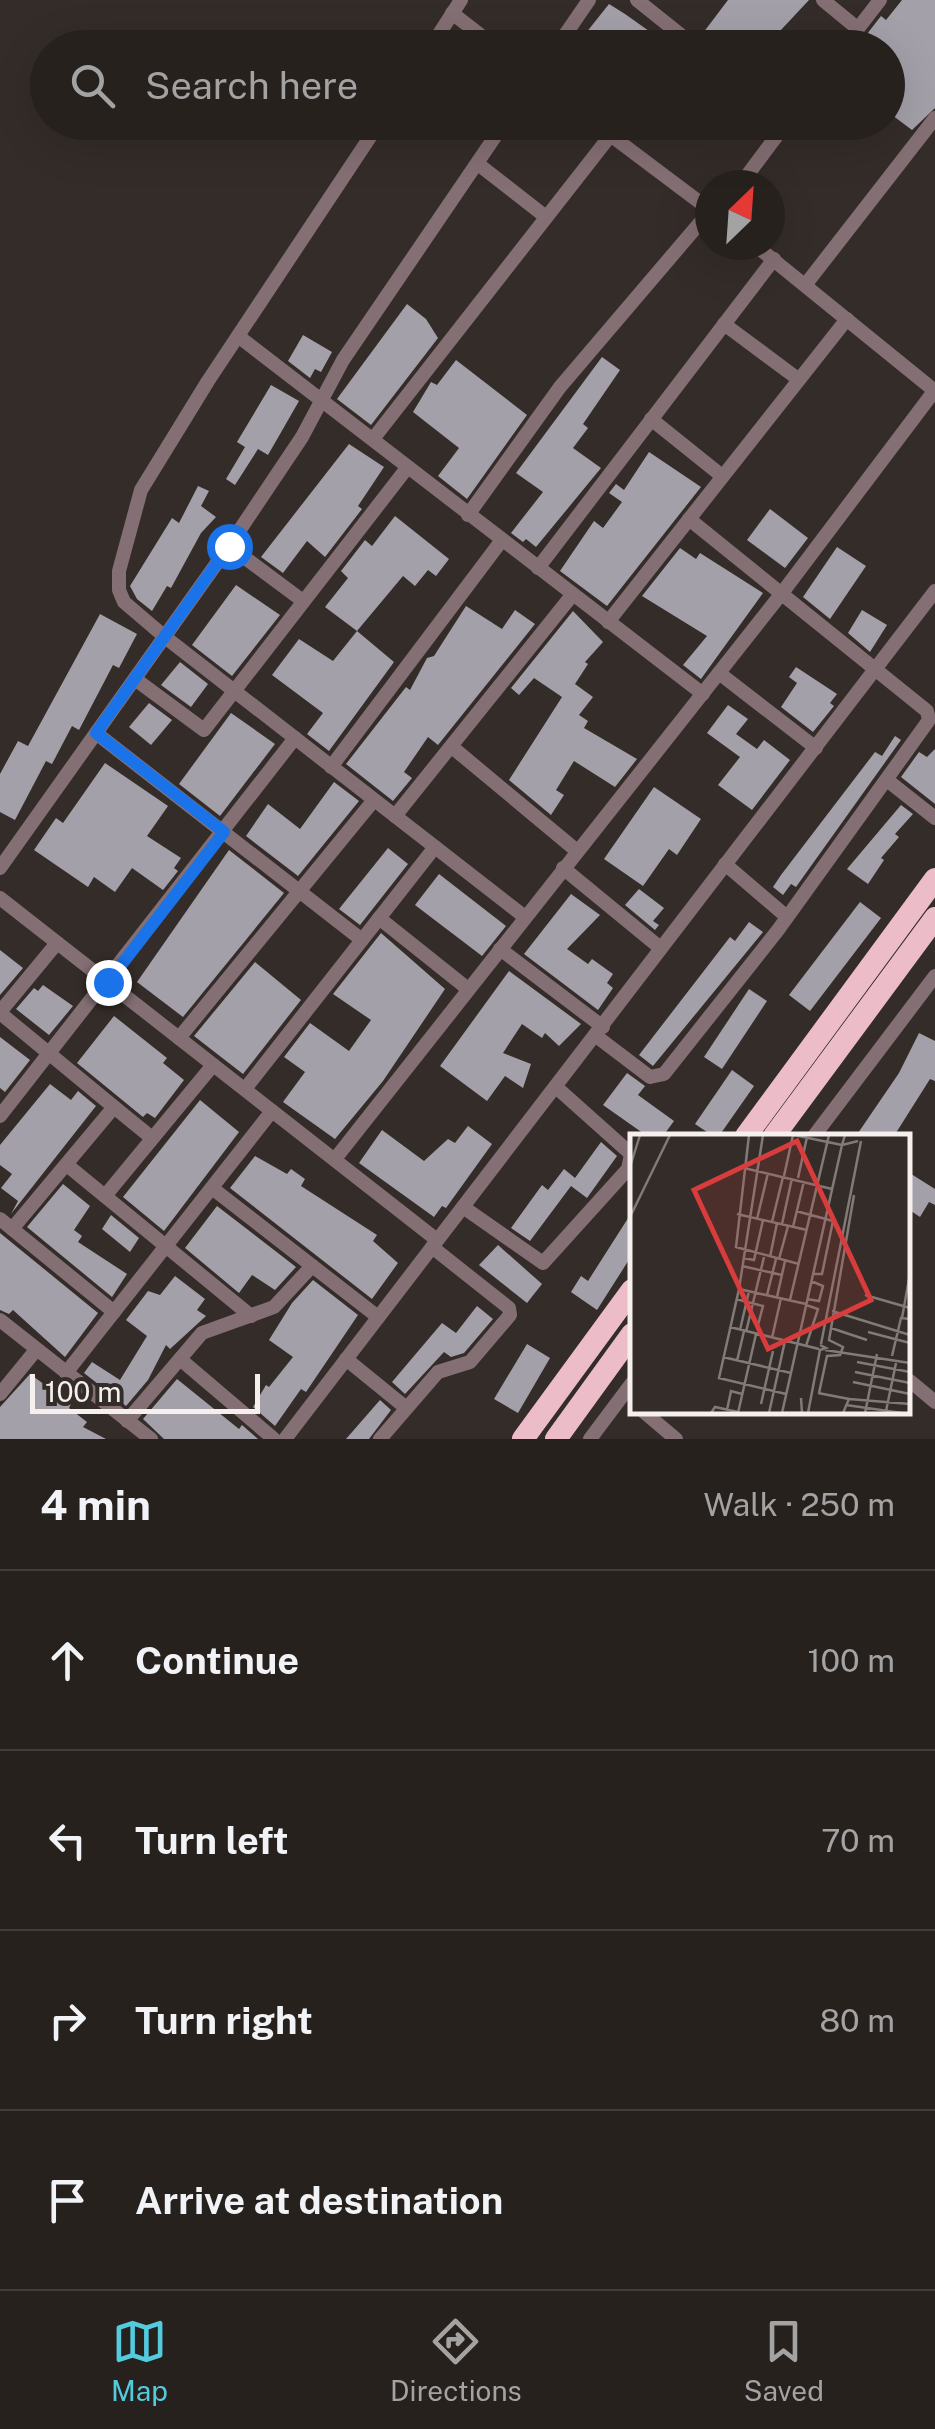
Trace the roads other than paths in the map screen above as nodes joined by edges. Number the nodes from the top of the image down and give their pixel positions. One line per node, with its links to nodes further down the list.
1 (461, 0): 6 (street)
2 (589, 0): 10 (street)
3 (637, 0): 11 (street)
4 (822, 0): 7 (street)
5 (880, 0): 7 (street)
6 (452, 14): 8 (street); 9 (street)
7 (858, 28)
8 (442, 30)
9 (473, 30)
10 (568, 30)
11 (675, 30)
12 (935, 118): 25 (street)
13 (368, 140): 28 (street)
14 (493, 140): 18 (street)
15 (607, 140): 21 (street)
16 (615, 140): 20 (street)
17 (774, 140): 19 (street)
18 (478, 164): 21 (street); 31 (street)
19 (751, 170)
20 (695, 199)
21 (546, 218): 33 (street)
22 (695, 228): 36 (street)
23 (773, 260): 27 (street)
24 (775, 260): 25 (street)
25 (806, 284): 26 (street)
26 (847, 319): 29 (street); 30 (street)
27 (724, 324): 29 (street); 32 (street)
28 (238, 336): 31 (street); 46 (street)
29 (798, 379): 35 (street)
30 (935, 390): 42 (street)
31 (322, 397): 33 (street); 39 (street)
32 (652, 420): 35 (street); 40 (street)
33 (373, 439): 34 (street)
34 (406, 468): 36 (street); 44 (street)
35 (722, 476): 37 (street)
36 (468, 515): 38 (street)
37 (689, 519): 42 (street); 45 (street)
38 (502, 540): 40 (street); 56 (street)
39 (229, 546): 44 (street); 46 (street)
40 (538, 568): 43 (street)
41 (935, 590): 47 (street)
42 (782, 593): 47 (street); 48 (street)
43 (572, 594): 45 (street); 54 (street)
44 (303, 602): 50 (street)
45 (608, 622): 51 (street)
46 (165, 637): 49 (street); 50 (street)
47 (876, 670): 55 (street); 57 (street)
48 (720, 673): 51 (street); 55 (street)
49 (135, 679): 50 (street); 52 (street)
50 (235, 692): 53 (street)
51 (703, 694): 63 (street)
52 (96, 733): 61 (street); 65 (street)
53 (295, 738): 56 (street); 61 (street)
54 (452, 747): 59 (street); 63 (street)
55 (816, 748): 64 (street)
56 (331, 766): 58 (street)
57 (887, 780): 60 (street); 71 (street)
58 (374, 800): 59 (street); 68 (street)
59 (396, 816): 62 (street)
60 (935, 818)
61 (224, 832): 68 (street); 80 (street)
62 (435, 847): 70 (street); 72 (street)
63 (577, 850): 66 (street)
64 (724, 864): 71 (street); 76 (street)
65 (0, 868)
66 (563, 868): 70 (street); 76 (street)
67 (935, 879): 92 (highway)
68 (300, 890): 74 (street); 84 (street)
69 (0, 898): 75 (street)
70 (525, 917): 77 (street)
71 (787, 917): 83 (street)
72 (379, 918): 74 (street); 81 (street)
73 (935, 918): 78 (highway)
74 (362, 940): 88 (street)
75 (57, 943): 80 (street); 82 (street)
76 (658, 946): 83 (street)
77 (500, 949): 81 (street); 83 (street)
78 (907, 958): 79 (street); 93 (highway)
79 (934, 977): 94 (street)
80 (108, 982): 84 (street); 85 (street)
81 (468, 989): 97 (street)
82 (0, 1012): 85 (street)
83 (600, 1031): 87 (street)
84 (179, 1038): 86 (street)
85 (50, 1054): 89 (street); 90 (street)
86 (214, 1064): 88 (street); 95 (street)
87 (556, 1087): 96 (street); 102 (street)
88 (245, 1090): 91 (street)
89 (114, 1107): 95 (street); 99 (street)
90 (2, 1108)
91 (272, 1111): 97 (street); 100 (street)
92 (747, 1134)
93 (775, 1134)
94 (816, 1134)
95 (152, 1138): 101 (street)
96 (630, 1153)
97 (335, 1159): 104 (street)
98 (630, 1159): 102 (street)
99 (66, 1165): 101 (street); 103 (street)
100 (212, 1188): 105 (street); 106 (street)
101 (105, 1196): 105 (street)
102 (463, 1206): 104 (street)
103 (6, 1224): 108 (street)
104 (435, 1244): 110 (street); 122 (street)
105 (168, 1246): 108 (street); 109 (street)
106 (312, 1266): 109 (street); 110 (street)
107 (630, 1293): 129 (highway)
108 (114, 1312): 116 (street)
109 (251, 1316): 114 (street)
110 (378, 1318): 115 (street)
111 (0, 1320): 113 (street)
112 (630, 1337): 117 (highway)
113 (36, 1350): 116 (street); 120 (street)
114 (180, 1359): 124 (street); 126 (street)
115 (346, 1359): 122 (street); 127 (street)
116 (66, 1373): 124 (street)
117 (602, 1376): 119 (street); 130 (highway)
118 (910, 1380): 121 (street)
119 (630, 1393): 131 (street)
120 (0, 1394)
121 (935, 1402)
122 (405, 1407): 128 (street)
123 (646, 1414): 132 (street)
124 (128, 1421): 125 (street)
125 (150, 1439)
126 (274, 1439)
127 (285, 1439)
128 (380, 1439)
129 (523, 1439)
130 (556, 1439)
131 (590, 1439)
132 (676, 1439)

